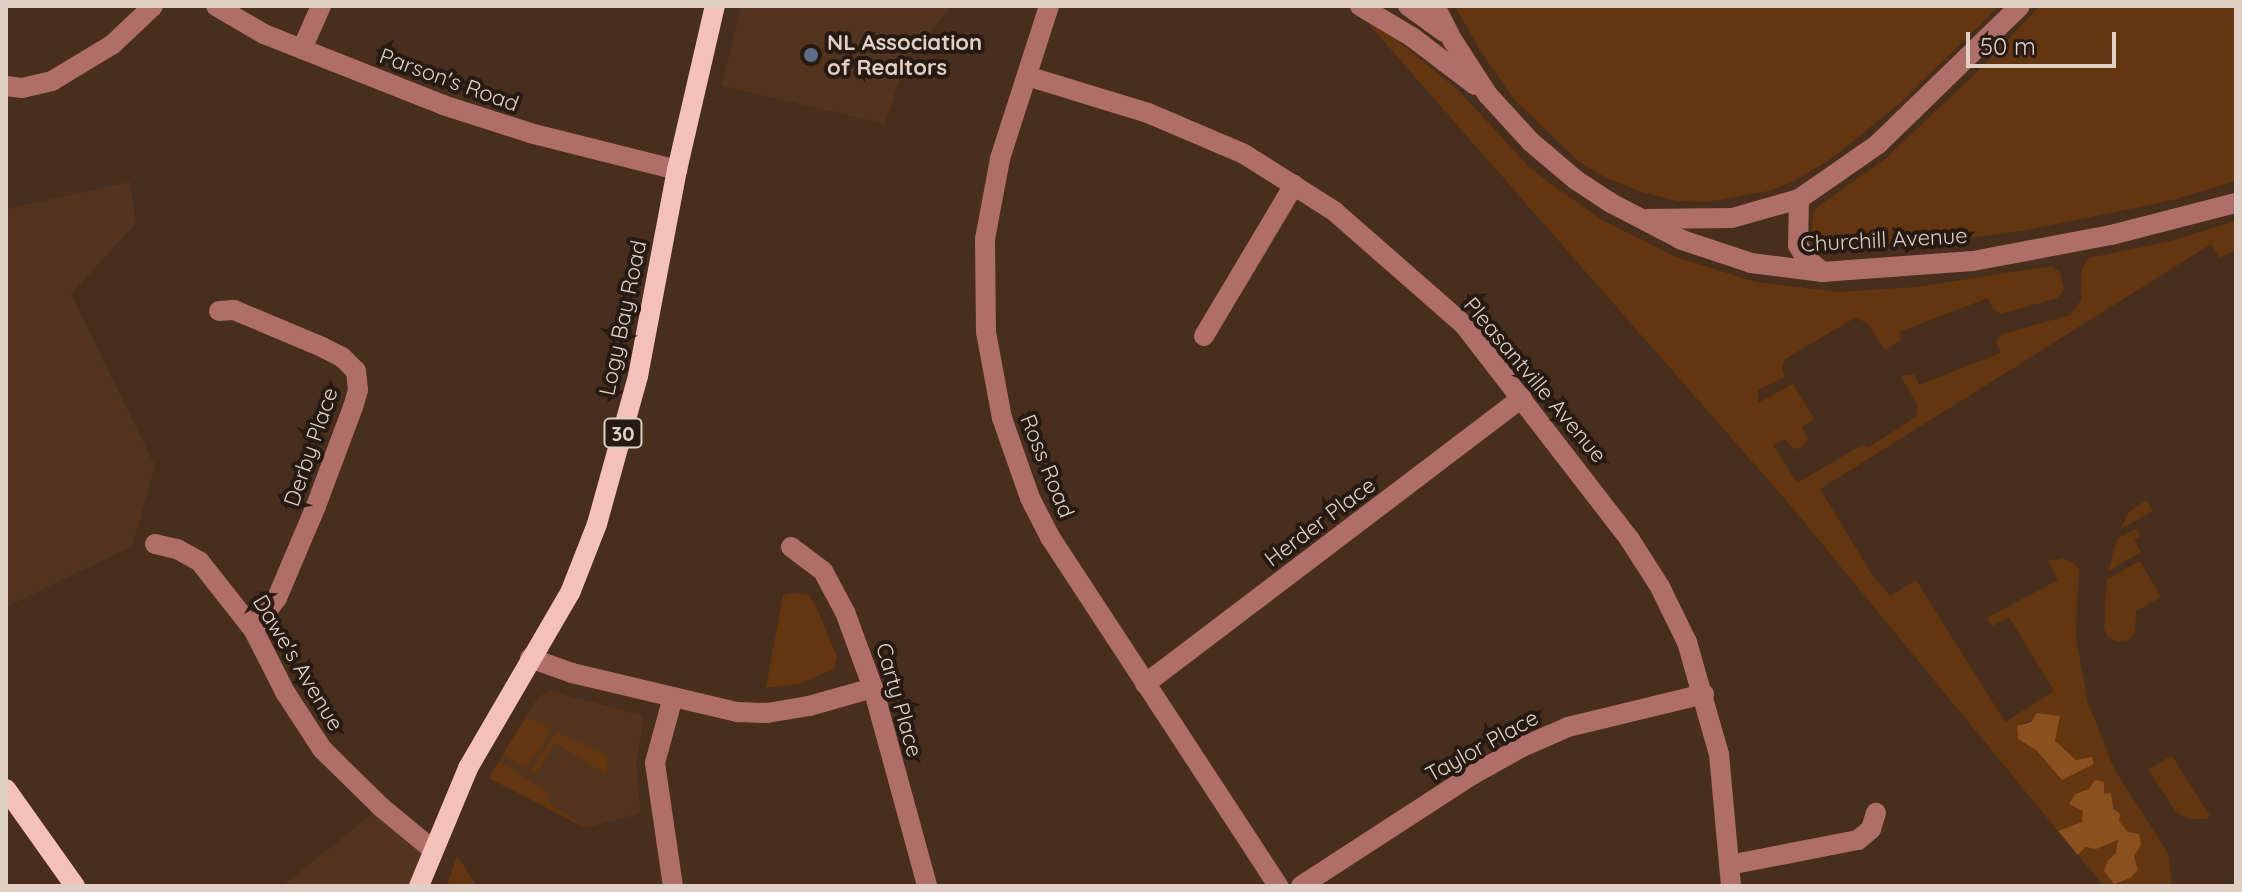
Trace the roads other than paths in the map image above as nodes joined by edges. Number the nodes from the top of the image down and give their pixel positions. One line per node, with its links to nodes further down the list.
1 (153, 6): 13 (street)
2 (216, 6): 11 (street, Parson's Road)
3 (321, 6): 11 (street)
4 (715, 6): 15 (main road, Logy Bay Road / 30)
5 (1049, 6): 12 (street, Ross Road)
6 (1360, 6): 14 (street)
7 (1408, 6): 10 (street)
8 (1435, 6): 10 (street)
9 (2020, 6): 17 (street)
10 (1453, 41): 14 (street)
11 (302, 49): 15 (street, Parson's Road)
12 (1027, 76): 16 (street, Pleasantville Avenue); 28 (street, Ross Road)
13 (6, 86)
14 (1488, 95): 19 (street, Churchill Avenue)
15 (677, 170): 27 (main road, Logy Bay Road / 30)
16 (1294, 185): 22 (street); 23 (street, Pleasantville Avenue)
17 (1799, 199): 19 (street); 20 (street)
18 (2236, 203): 20 (street, Churchill Avenue)
19 (1639, 219): 20 (street, Churchill Avenue)
20 (1822, 272)
21 (219, 311): 26 (street, Derby Place)
22 (1204, 336)
23 (1522, 398): 28 (street, Herder Place); 30 (street, Pleasantville Avenue)
24 (155, 544): 26 (street, Dawe's Avenue)
25 (791, 547): 29 (street, Carty Place)
26 (253, 629): 34 (street, Dawe's Avenue)
27 (530, 658): 31 (street); 34 (main road, Logy Bay Road / 30)
28 (1145, 684): 40 (street, Ross Road)
29 (873, 688): 31 (street); 39 (street, Carty Place)
30 (1704, 694): 35 (street, Pleasantville Avenue); 41 (street, Taylor Place)
31 (673, 697): 38 (street)
32 (6, 789): 36 (main road)
33 (1876, 813): 35 (street)
34 (432, 849): 37 (main road, Logy Bay Road / 30)
35 (1729, 865): 42 (street, Pleasantville Avenue)
36 (75, 886)
37 (419, 886)
38 (673, 886)
39 (927, 886)
40 (1278, 886)
41 (1301, 886)
42 (1731, 886)

